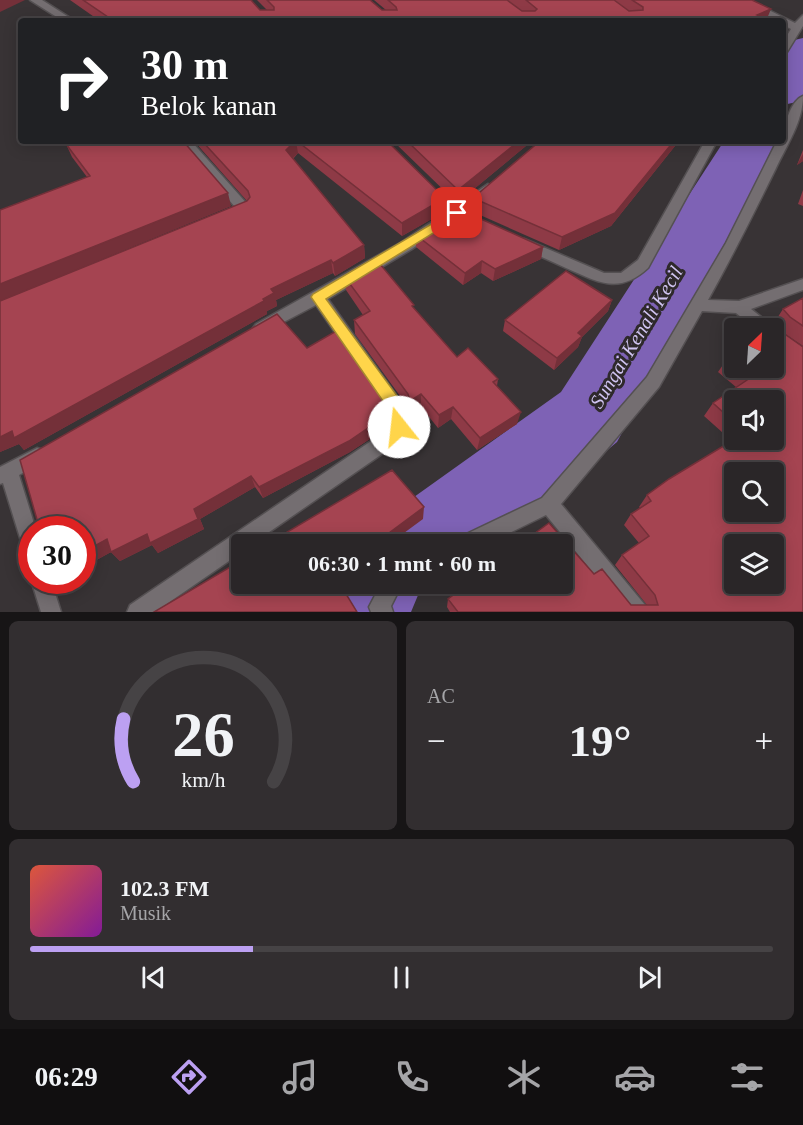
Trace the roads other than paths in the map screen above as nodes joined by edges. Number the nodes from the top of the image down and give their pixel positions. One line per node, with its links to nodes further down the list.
1 (35, 0): 3 (street)
2 (741, 0): 4 (street)
3 (65, 18)
4 (777, 18)
5 (803, 18): 7 (street)
6 (786, 22): 7 (street)
7 (797, 28): 8 (street)
8 (786, 45)
9 (803, 99): 10 (street)
10 (786, 134)
11 (188, 144): 15 (street)
12 (709, 144): 16 (street)
13 (781, 144): 19 (street)
14 (494, 183): 18 (street)
15 (222, 218)
16 (511, 238)
17 (803, 284): 20 (street)
18 (318, 297): 22 (street); 31 (street)
19 (698, 305): 20 (street); 25 (street)
20 (739, 307): 21 (street)
21 (753, 318)
22 (249, 334)
23 (49, 448): 24 (street)
24 (5, 474): 26 (street)
25 (549, 504): 27 (street); 33 (street)
26 (21, 516)
27 (488, 534)
28 (46, 594): 30 (street)
29 (386, 594): 32 (street)
30 (51, 612)
31 (137, 612)
32 (383, 612)
33 (638, 612)

